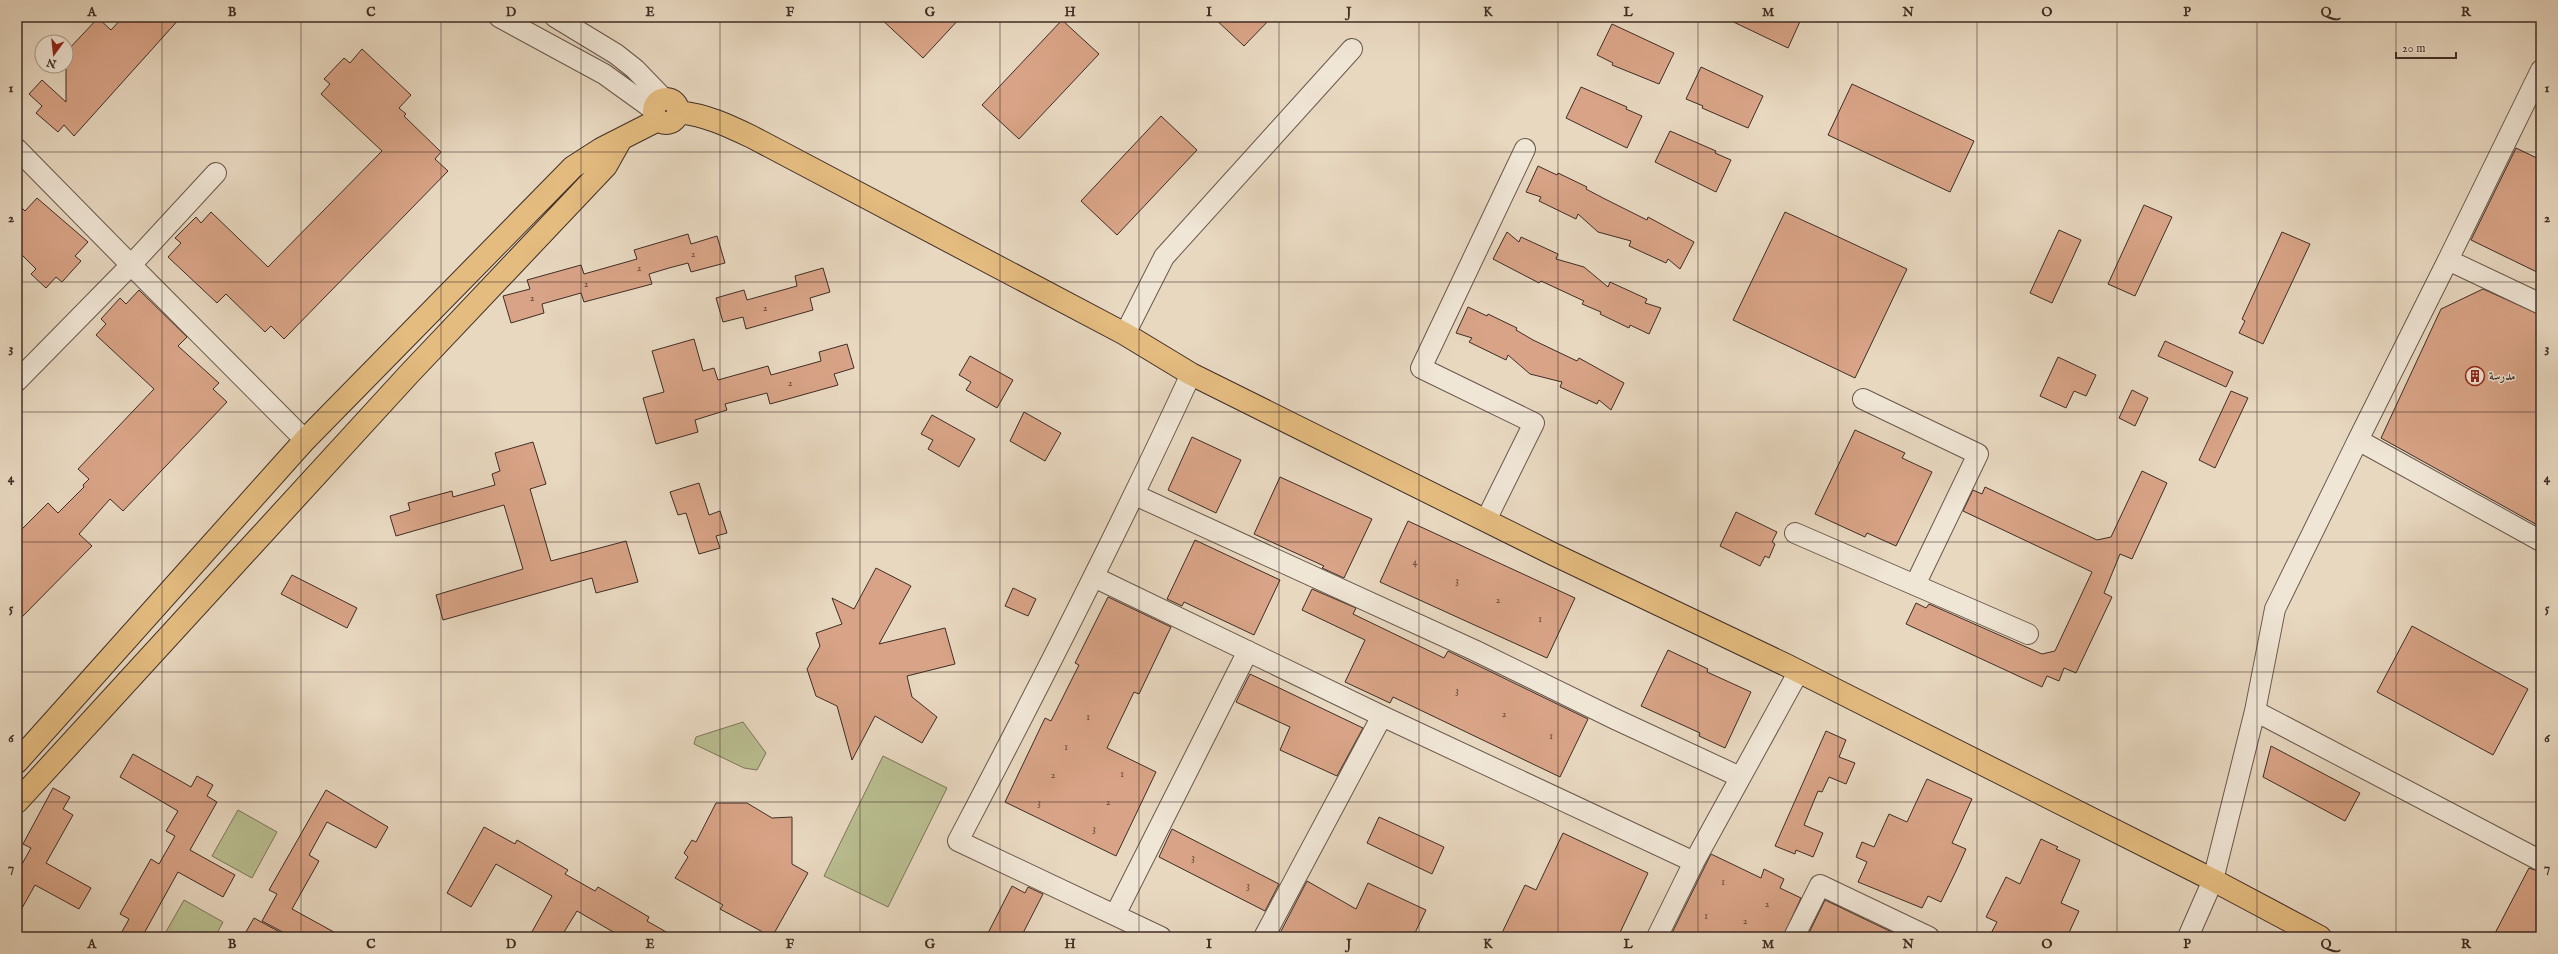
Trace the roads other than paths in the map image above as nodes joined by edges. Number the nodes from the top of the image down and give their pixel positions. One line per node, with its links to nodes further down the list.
1 (555, 17): 5 (street)
2 (510, 20): 5 (street)
3 (1352, 48): 13 (street)
4 (2541, 70): 10 (street)
5 (664, 110): 6 (main road); 13 (main road)
6 (620, 141): 17 (main road); 32 (main road)
7 (17, 149): 11 (street)
8 (1525, 149): 20 (street)
9 (216, 173): 11 (street)
10 (2448, 260): 12 (street); 18 (street)
11 (132, 265): 15 (street); 17 (street)
12 (2541, 304)
13 (1125, 334): 14 (main road)
14 (1191, 374): 19 (street); 20 (main road)
15 (17, 381)
16 (1863, 400): 24 (street)
17 (305, 440): 30 (main road)
18 (2358, 440): 22 (street); 28 (street)
19 (1135, 495): 23 (street); 31 (street)
20 (1486, 520): 27 (main road)
21 (1795, 534): 24 (street)
22 (2541, 541)
23 (1094, 577): 26 (street); 36 (street)
24 (1915, 585): 25 (street)
25 (2028, 634)
26 (1248, 651): 29 (street); 36 (street)
27 (1799, 671): 31 (street); 35 (main road)
28 (2255, 711): 33 (street); 35 (street)
29 (1382, 716): 34 (street); 38 (street)
30 (17, 762)
31 (1740, 777): 34 (street)
32 (17, 802)
33 (2541, 861)
34 (1694, 862): 39 (street)
35 (2214, 880): 42 (street); 43 (main road)
36 (1115, 915): 37 (street)
37 (1161, 937)
38 (1264, 937)
39 (1657, 937)
40 (1794, 937): 41 (street)
41 (1929, 937)
42 (2188, 937)
43 (2320, 937)

